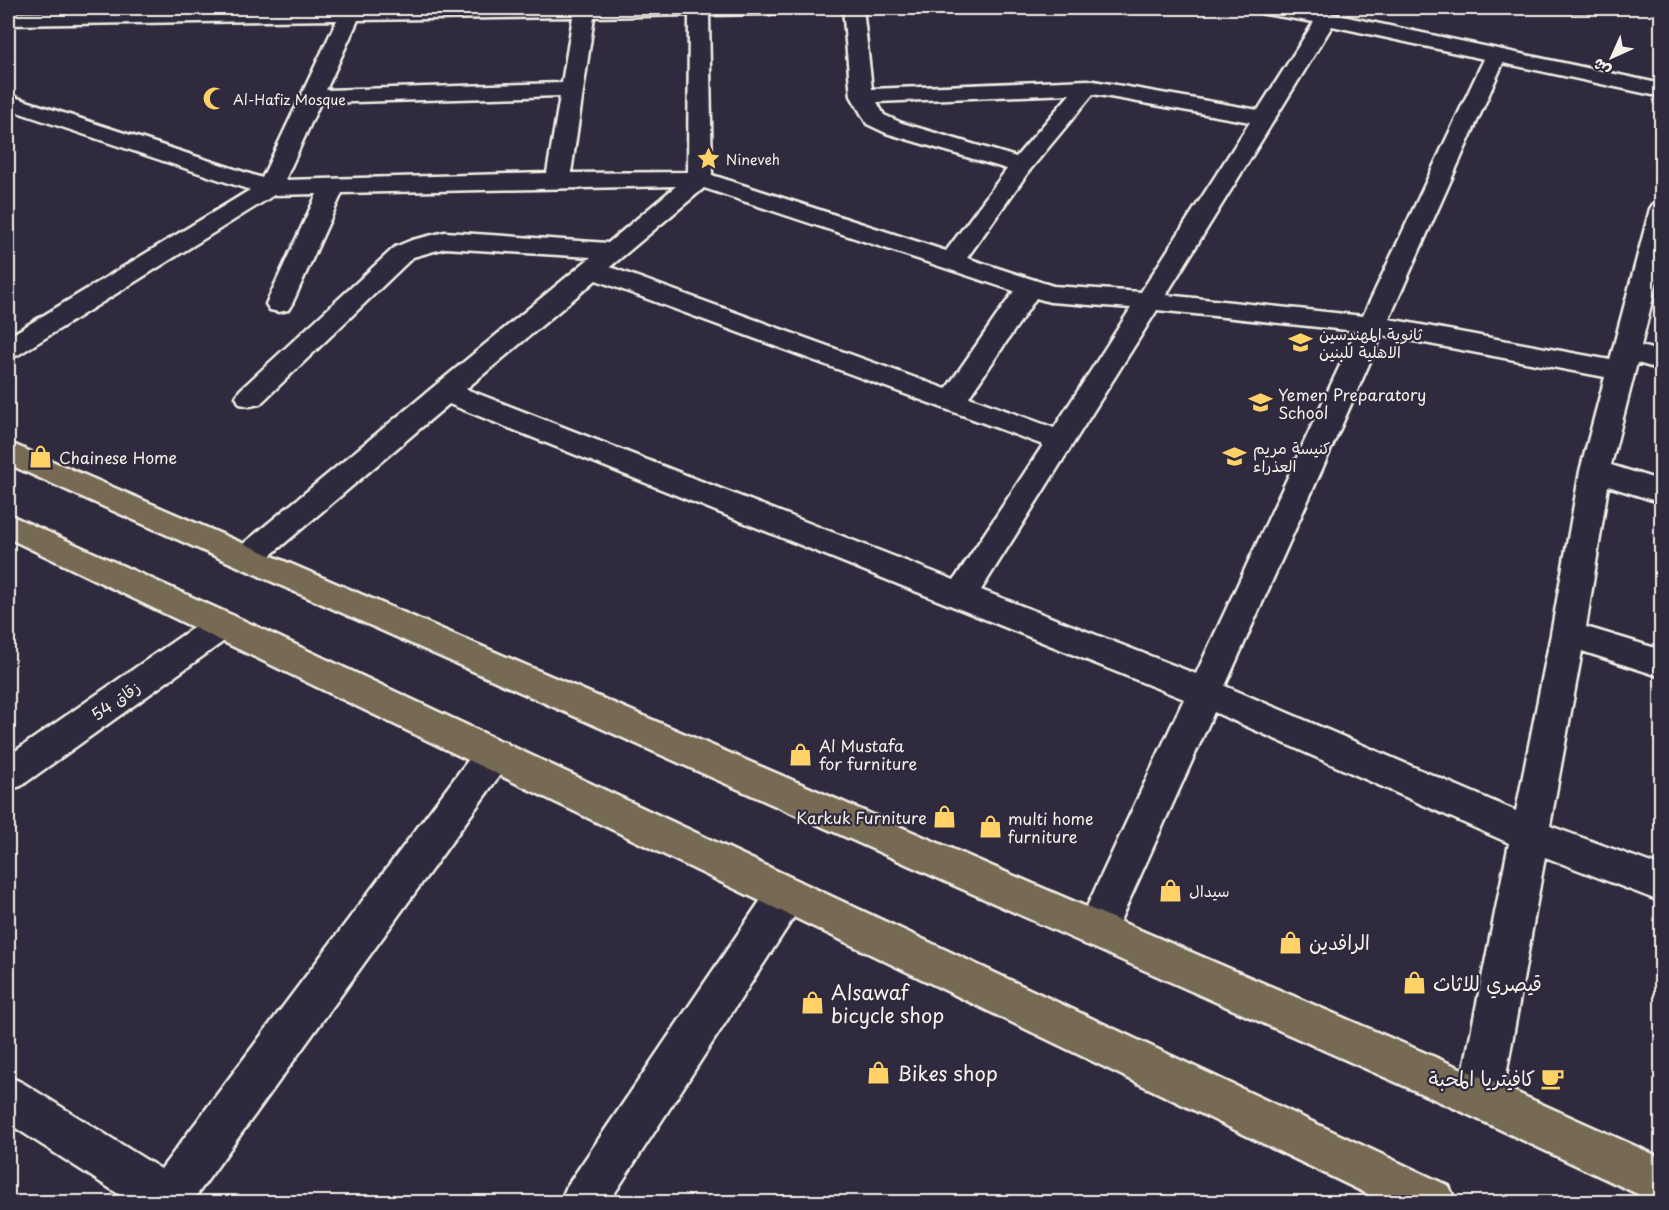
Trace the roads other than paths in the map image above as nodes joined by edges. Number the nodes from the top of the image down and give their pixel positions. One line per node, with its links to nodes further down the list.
1 (773, 8): 5 (street)
2 (853, 8): 15 (street)
3 (1265, 8): 6 (street)
4 (584, 9): 5 (street); 7 (street); 13 (street)
5 (699, 9): 20 (street)
6 (1286, 9): 9 (street)
7 (352, 11): 8 (street); 16 (street)
8 (90, 13): 10 (street)
9 (1327, 18): 11 (street); 18 (street)
10 (8, 19)
11 (1496, 55): 14 (street); 31 (street)
12 (1088, 87): 15 (street); 18 (street); 19 (street)
13 (572, 89): 16 (street); 21 (street)
14 (1662, 92)
15 (862, 96): 19 (street)
16 (311, 97): 23 (street)
17 (8, 102): 23 (street)
18 (1262, 118): 29 (street)
19 (1021, 166): 26 (street)
20 (700, 179): 21 (street); 25 (street); 26 (street)
21 (558, 180): 22 (street)
22 (333, 186): 23 (street); 30 (street)
23 (269, 188): 32 (street)
24 (1662, 209): 33 (street)
25 (616, 251): 27 (street); 36 (street)
26 (951, 261): 28 (street)
27 (593, 270): 35 (street); 37 (street)
28 (1030, 287): 29 (street); 37 (street)
29 (1148, 301): 31 (street); 38 (street)
30 (279, 304)
31 (1374, 325): 33 (street); 48 (street)
32 (8, 348)
33 (1624, 361): 34 (street); 40 (street)
34 (1662, 361)
35 (446, 392): 43 (street); 44 (street)
36 (250, 397)
37 (952, 401): 38 (street)
38 (1061, 441): 44 (street)
39 (8, 452): 43 (main road)
40 (1595, 471): 41 (street); 46 (street)
41 (1662, 492)
42 (8, 525): 45 (main road)
43 (248, 557): 54 (main road)
44 (960, 596): 48 (street)
45 (222, 625): 49 (main road); 50 (street, زقاق 54)
46 (1568, 634): 47 (street); 51 (street)
47 (1662, 664)
48 (1204, 692): 51 (street); 54 (street)
49 (494, 754): 53 (main road); 59 (street)
50 (8, 775)
51 (1530, 835): 52 (street); 56 (street)
52 (1662, 885)
53 (787, 894): 58 (main road); 60 (street)
54 (1096, 930): 56 (main road)
55 (8, 1098): 59 (street)
56 (1480, 1098): 57 (main road)
57 (1662, 1182)
58 (1408, 1197)
59 (169, 1201)
60 (584, 1203)

